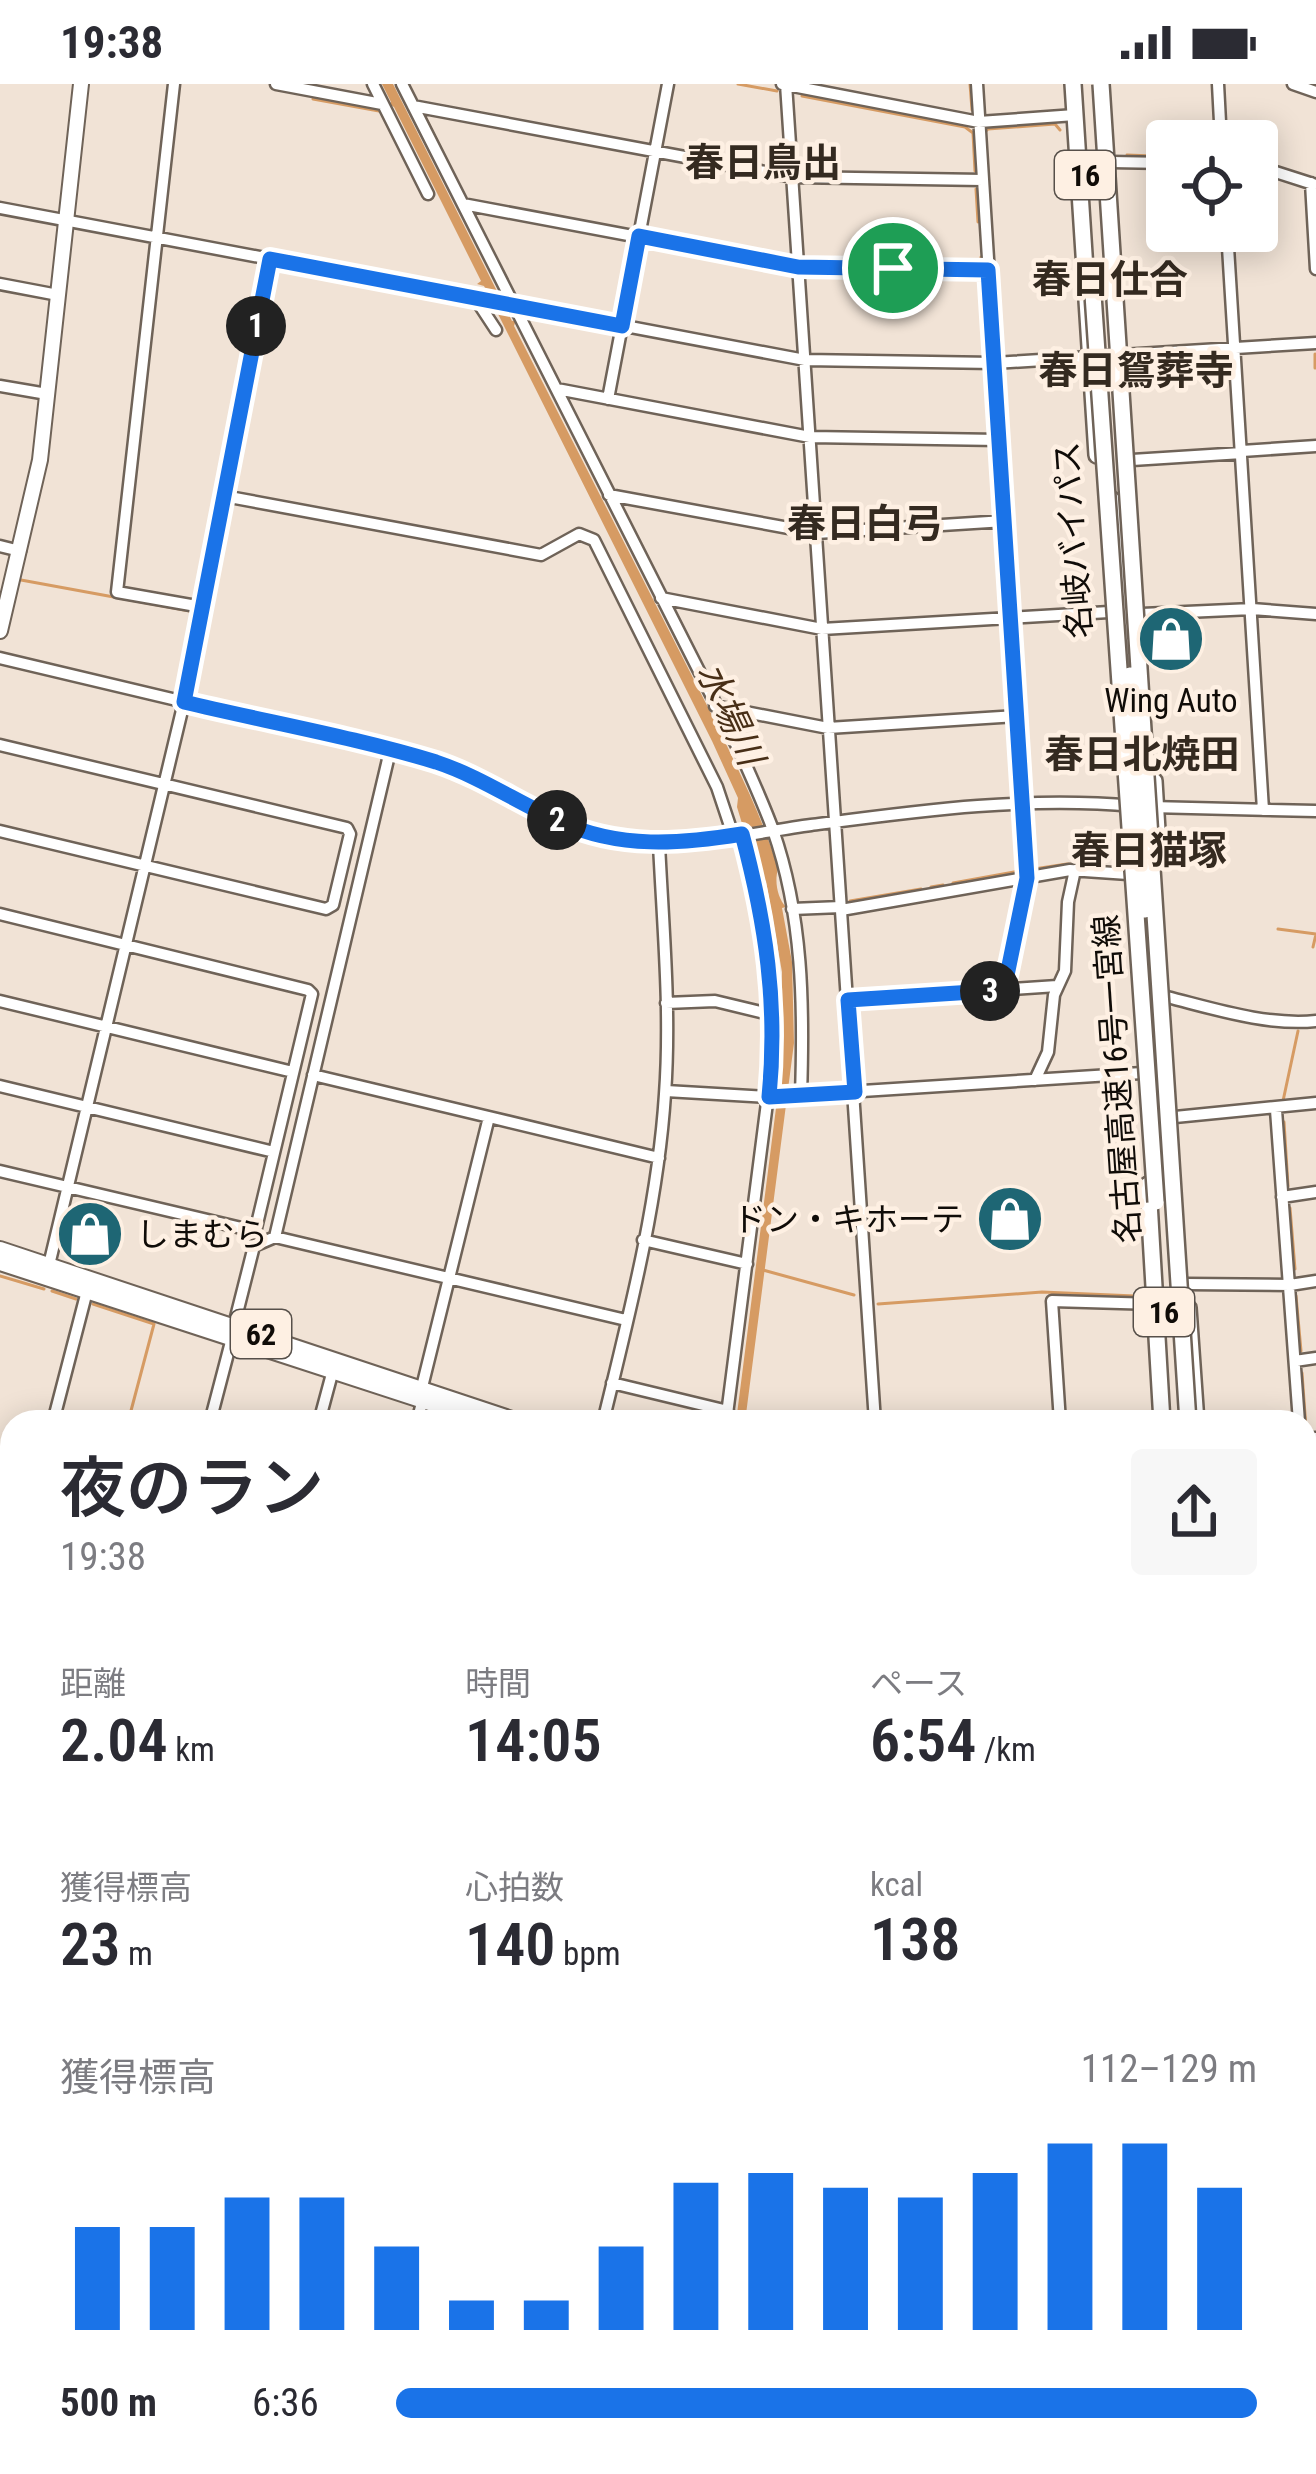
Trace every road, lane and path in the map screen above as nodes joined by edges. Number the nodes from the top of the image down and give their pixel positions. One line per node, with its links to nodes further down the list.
1 (81, 84): 30 (main road)
2 (174, 84): 32 (street)
3 (276, 84): 15 (street)
4 (373, 84): 15 (street)
5 (402, 84): 16 (street)
6 (668, 84): 20 (street)
7 (784, 84): 19 (street); 24 (street)
8 (976, 84): 19 (street)
9 (1076, 84): 17 (highway); 127 (highway, 名古屋高速16号一宮線 / 16, bridge)
10 (1090, 84): 61 (highway, bridge)
11 (1103, 84): 21 (highway, 名岐バイパス); 61 (highway, 名古屋高速16号一宮線 / 16, bridge)
12 (1218, 84): 18 (street)
13 (1293, 84): 14 (street)
14 (1316, 92)
15 (382, 104): 27 (street)
16 (413, 106): 20 (street); 28 (street)
17 (1075, 116): 19 (street); 47 (highway)
18 (1221, 120)
19 (979, 122): 25 (street)
20 (655, 151): 24 (street); 31 (street)
21 (1111, 162): 22 (street); 46 (highway, 名岐バイパス)
22 (1146, 163)
23 (1278, 173): 26 (street)
24 (792, 177): 25 (street); 35 (street)
25 (983, 180): 37 (street)
26 (1313, 184): 36 (street)
27 (428, 194)
28 (463, 204): 31 (street); 41 (street)
29 (0, 208): 30 (street)
30 (66, 220): 32 (street); 39 (main road)
31 (639, 236): 35 (street); 42 (street)
32 (157, 238): 34 (street); 67 (street)
33 (1229, 252): 45 (street)
34 (270, 259): 40 (street); 60 (street)
35 (798, 267): 37 (street); 48 (street)
36 (1316, 269)
37 (988, 270): 49 (street)
38 (0, 284): 39 (street)
39 (58, 295): 52 (main road)
40 (477, 298): 41 (street); 43 (street)
41 (512, 306): 42 (street); 51 (street)
42 (622, 326): 48 (street); 53 (street)
43 (496, 331)
44 (1316, 343): 45 (street)
45 (1235, 348): 46 (street); 57 (street)
46 (1125, 355): 47 (street); 58 (highway, 名岐バイパス)
47 (1092, 357): 49 (street); 69 (highway, 名岐バイパス); 127 (highway, bridge)
48 (805, 360): 49 (street); 54 (street)
49 (994, 363): 55 (street)
50 (0, 386): 52 (street)
51 (557, 389): 53 (street); 59 (street)
52 (47, 394): 65 (main road)
53 (608, 398): 54 (street)
54 (809, 437): 55 (street); 63 (street)
55 (1000, 440): 62 (street)
56 (1316, 446): 57 (street)
57 (1242, 452): 58 (street); 68 (street)
58 (1132, 460): 70 (highway, 名岐バイパス)
59 (609, 495): 63 (street); 66 (street)
60 (224, 496): 67 (street); 91 (street)
61 (1130, 505): 163 (highway, 名古屋高速16号一宮線 / 16, bridge)
62 (1005, 521): 63 (street); 72 (street)
63 (816, 532): 73 (street)
64 (0, 546): 65 (street)
65 (20, 550): 74 (main road)
66 (661, 598): 73 (street); 77 (street)
67 (202, 607): 76 (street)
68 (1252, 609): 70 (street); 71 (street); 86 (street)
69 (1109, 612): 72 (street); 84 (highway, 名岐バイパス)
70 (1142, 614): 85 (highway, 名岐バイパス)
71 (1316, 614)
72 (1011, 617): 73 (street); 78 (street)
73 (822, 628): 79 (street)
74 (0, 631)
75 (0, 658): 76 (street)
76 (184, 702): 81 (street); 82 (street)
77 (716, 706): 79 (street); 89 (street)
78 (1017, 716): 79 (street); 83 (street)
79 (828, 728): 88 (street)
80 (0, 746): 82 (street)
81 (390, 751): 92 (street); 112 (street)
82 (164, 785): 93 (street); 93 (street)
83 (1023, 802): 84 (street); 88 (street); 96 (street)
84 (1123, 805): 85 (street); 95 (highway, 名岐バイパス)
85 (1156, 808): 86 (street); 103 (highway, 名岐バイパス)
86 (1263, 810): 87 (street)
87 (1316, 811)
88 (835, 822): 89 (street); 98 (street)
89 (773, 830): 91 (street); 97 (street)
90 (0, 831): 93 (street)
91 (738, 835): 92 (street); 107 (street)
92 (659, 844): 106 (street)
93 (145, 866): 100 (street)
94 (1075, 870): 95 (street); 96 (street); 101 (street)
95 (1128, 874): 111 (highway, 名岐バイパス)
96 (1027, 878): 98 (street); 102 (street)
97 (792, 909): 98 (street); 117 (street)
98 (841, 909): 104 (street)
99 (0, 914): 100 (street)
100 (125, 946): 109 (street); 110 (street)
101 (1057, 986): 102 (street); 113 (street)
102 (1004, 990): 104 (street)
103 (1167, 997): 108 (street); 123 (highway, 名岐バイパス)
104 (848, 1000): 116 (street)
105 (0, 1001): 109 (street)
106 (666, 1003): 107 (street); 115 (street)
107 (773, 1015): 118 (street)
108 (1316, 1021)
109 (106, 1027): 110 (street); 120 (street)
110 (293, 1072): 124 (street)
111 (1142, 1073): 113 (street); 142 (highway, 名岐バイパス)
112 (313, 1076): 122 (street); 131 (street)
113 (1035, 1080): 116 (street)
114 (0, 1086): 120 (street)
115 (666, 1091): 118 (street); 125 (street)
116 (855, 1092): 117 (street); 159 (street)
117 (798, 1096): 118 (street)
118 (772, 1097): 135 (street)
119 (1316, 1103): 121 (street)
120 (87, 1107): 124 (street); 128 (street)
121 (1276, 1110): 123 (street); 130 (street)
122 (489, 1117): 125 (street); 137 (street)
123 (1175, 1118): 139 (highway, 名岐バイパス)
124 (274, 1152): 128 (street)
125 (659, 1158): 132 (street)
126 (0, 1171): 128 (street)
127 (1153, 1171): 162 (highway, 名古屋高速16号一宮線 / 16, bridge)
128 (68, 1187): 136 (street)
129 (1316, 1192): 130 (street)
130 (1282, 1197): 140 (street)
131 (274, 1237): 137 (street); 144 (street)
132 (643, 1240): 135 (street); 143 (street)
133 (0, 1249): 136 (main road, 62)
134 (0, 1263): 141 (main road, 62)
135 (747, 1264): 158 (street)
136 (49, 1265): 144 (main road, 62)
137 (450, 1278): 143 (street); 149 (street)
138 (1316, 1281): 140 (street)
139 (1186, 1284): 140 (street); 164 (highway, 名岐バイパス)
140 (1290, 1285): 146 (street)
141 (87, 1291): 144 (main road, 62); 150 (street)
142 (1155, 1304): 160 (street); 161 (highway, 名岐バイパス)
143 (626, 1320): 148 (street)
144 (233, 1332): 147 (main road, 62); 149 (main road, 62); 151 (street)
145 (1316, 1358): 146 (street)
146 (1295, 1361): 165 (street)
147 (333, 1370): 149 (main road, 62); 152 (street)
148 (613, 1383): 156 (street); 157 (street)
149 (422, 1393): 153 (street); 154 (main road, 62); 155 (main road, 62)
150 (56, 1410)
151 (213, 1410)
152 (322, 1410)
153 (419, 1410)
154 (461, 1410)
155 (480, 1410)
156 (606, 1410)
157 (704, 1410)
158 (728, 1410)
159 (874, 1410)
160 (1059, 1410)
161 (1161, 1410)
162 (1171, 1410)
163 (1191, 1410)
164 (1191, 1410)
165 (1298, 1410)

